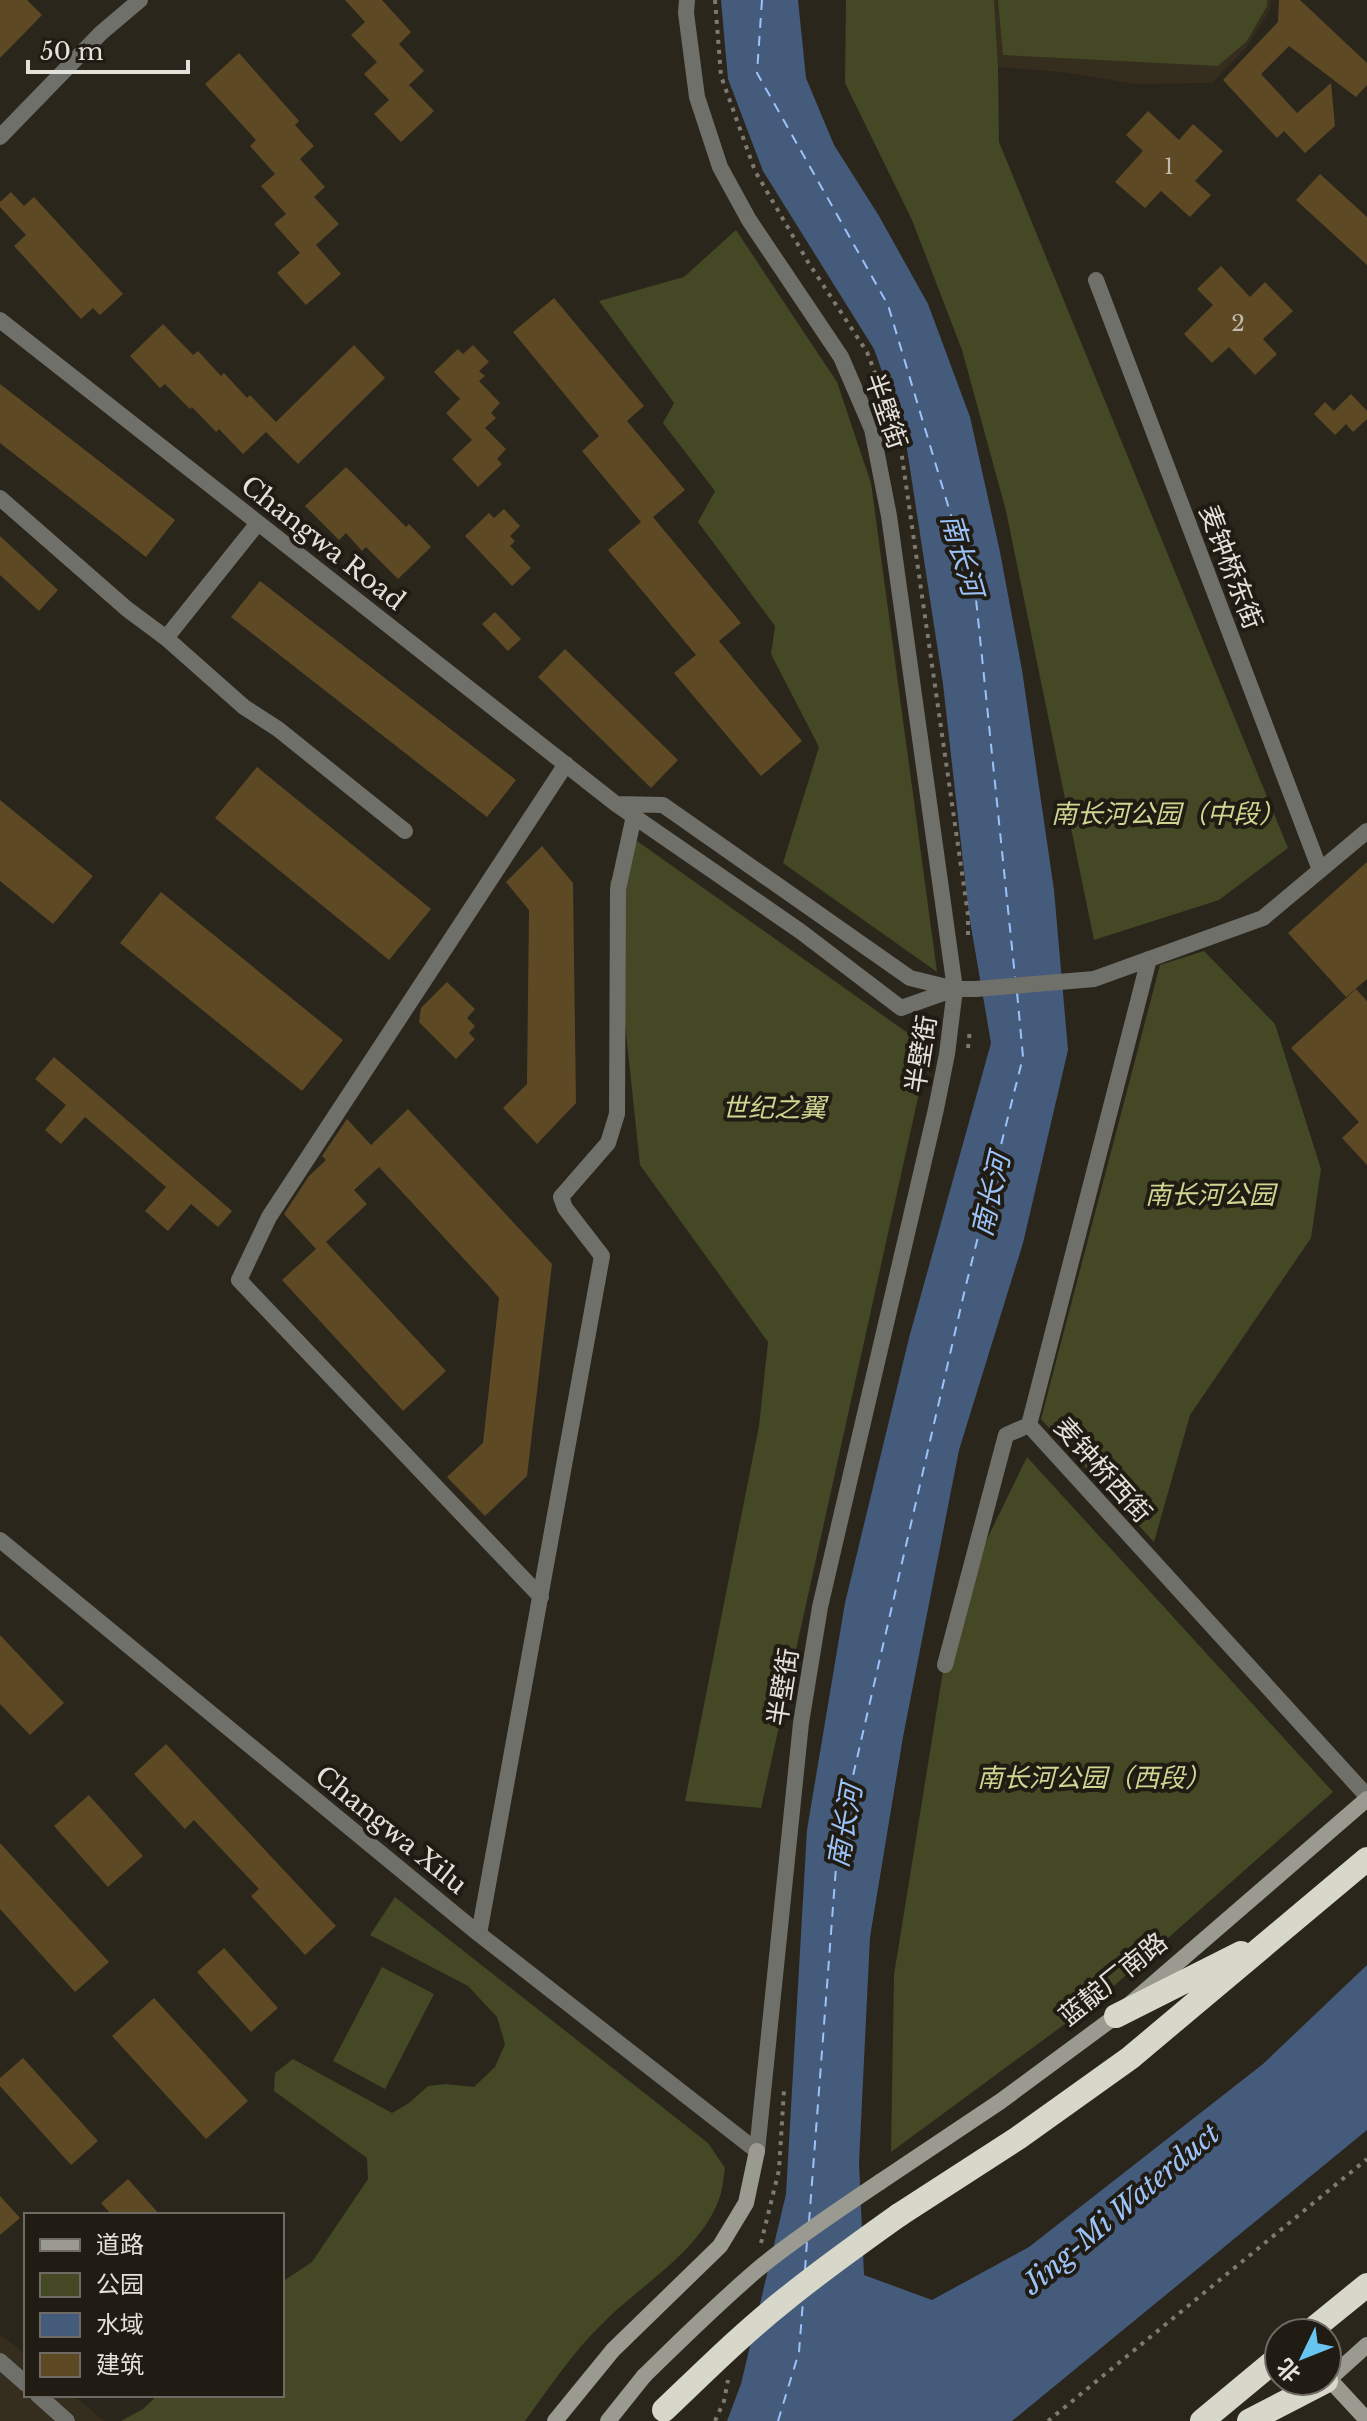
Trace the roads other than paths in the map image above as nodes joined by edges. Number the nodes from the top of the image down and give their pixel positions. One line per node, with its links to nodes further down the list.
1 (140, 0): 3 (street)
2 (687, 0): 16 (street, 半壁街)
3 (0, 137)
4 (1096, 280): 14 (street, 麦钟桥东街)
5 (0, 320): 7 (street, Changwa Road)
6 (0, 498): 8 (street)
7 (258, 523): 8 (street); 9 (street, Changwa Road)
8 (166, 638): 12 (street)
9 (566, 764): 10 (street, Changwa Road); 19 (street)
10 (616, 804): 11 (street, Changwa Road); 16 (street)
11 (634, 816): 16 (street, Changwa Road); 19 (street)
12 (405, 831)
13 (1367, 831): 14 (street)
14 (1320, 870): 15 (street)
15 (1149, 959): 16 (street); 17 (street, 麦钟桥西街)
16 (955, 989): 26 (street, 半壁街)
17 (1029, 1425): 20 (street); 21 (street, 麦钟桥西街)
18 (0, 1540): 23 (street, Changwa Xilu)
19 (541, 1597): 23 (street)
20 (945, 1665)
21 (1367, 1798): 25 (street, 蓝靛厂南路)
22 (1367, 1859): 24 (highway)
23 (479, 1934): 26 (street, Changwa Xilu)
24 (1279, 1934): 25 (highway); 38 (highway, bridge)
25 (1116, 2016): 42 (street, 蓝靛厂南路, bridge)
26 (757, 2151): 41 (street)
27 (1367, 2285): 28 (highway)
28 (1328, 2317)
29 (1367, 2345): 31 (street)
30 (0, 2361): 33 (street)
31 (1343, 2367)
32 (1263, 2370): 43 (highway)
33 (24, 2382)
34 (40, 2397): 40 (street)
35 (1296, 2397): 44 (highway)
36 (1308, 2397): 45 (street)
37 (1343, 2397): 39 (street)
38 (660, 2416)
39 (1367, 2420)
40 (67, 2421)
41 (555, 2421)
42 (608, 2421)
43 (1202, 2421)
44 (1249, 2421)
45 (1279, 2421)

